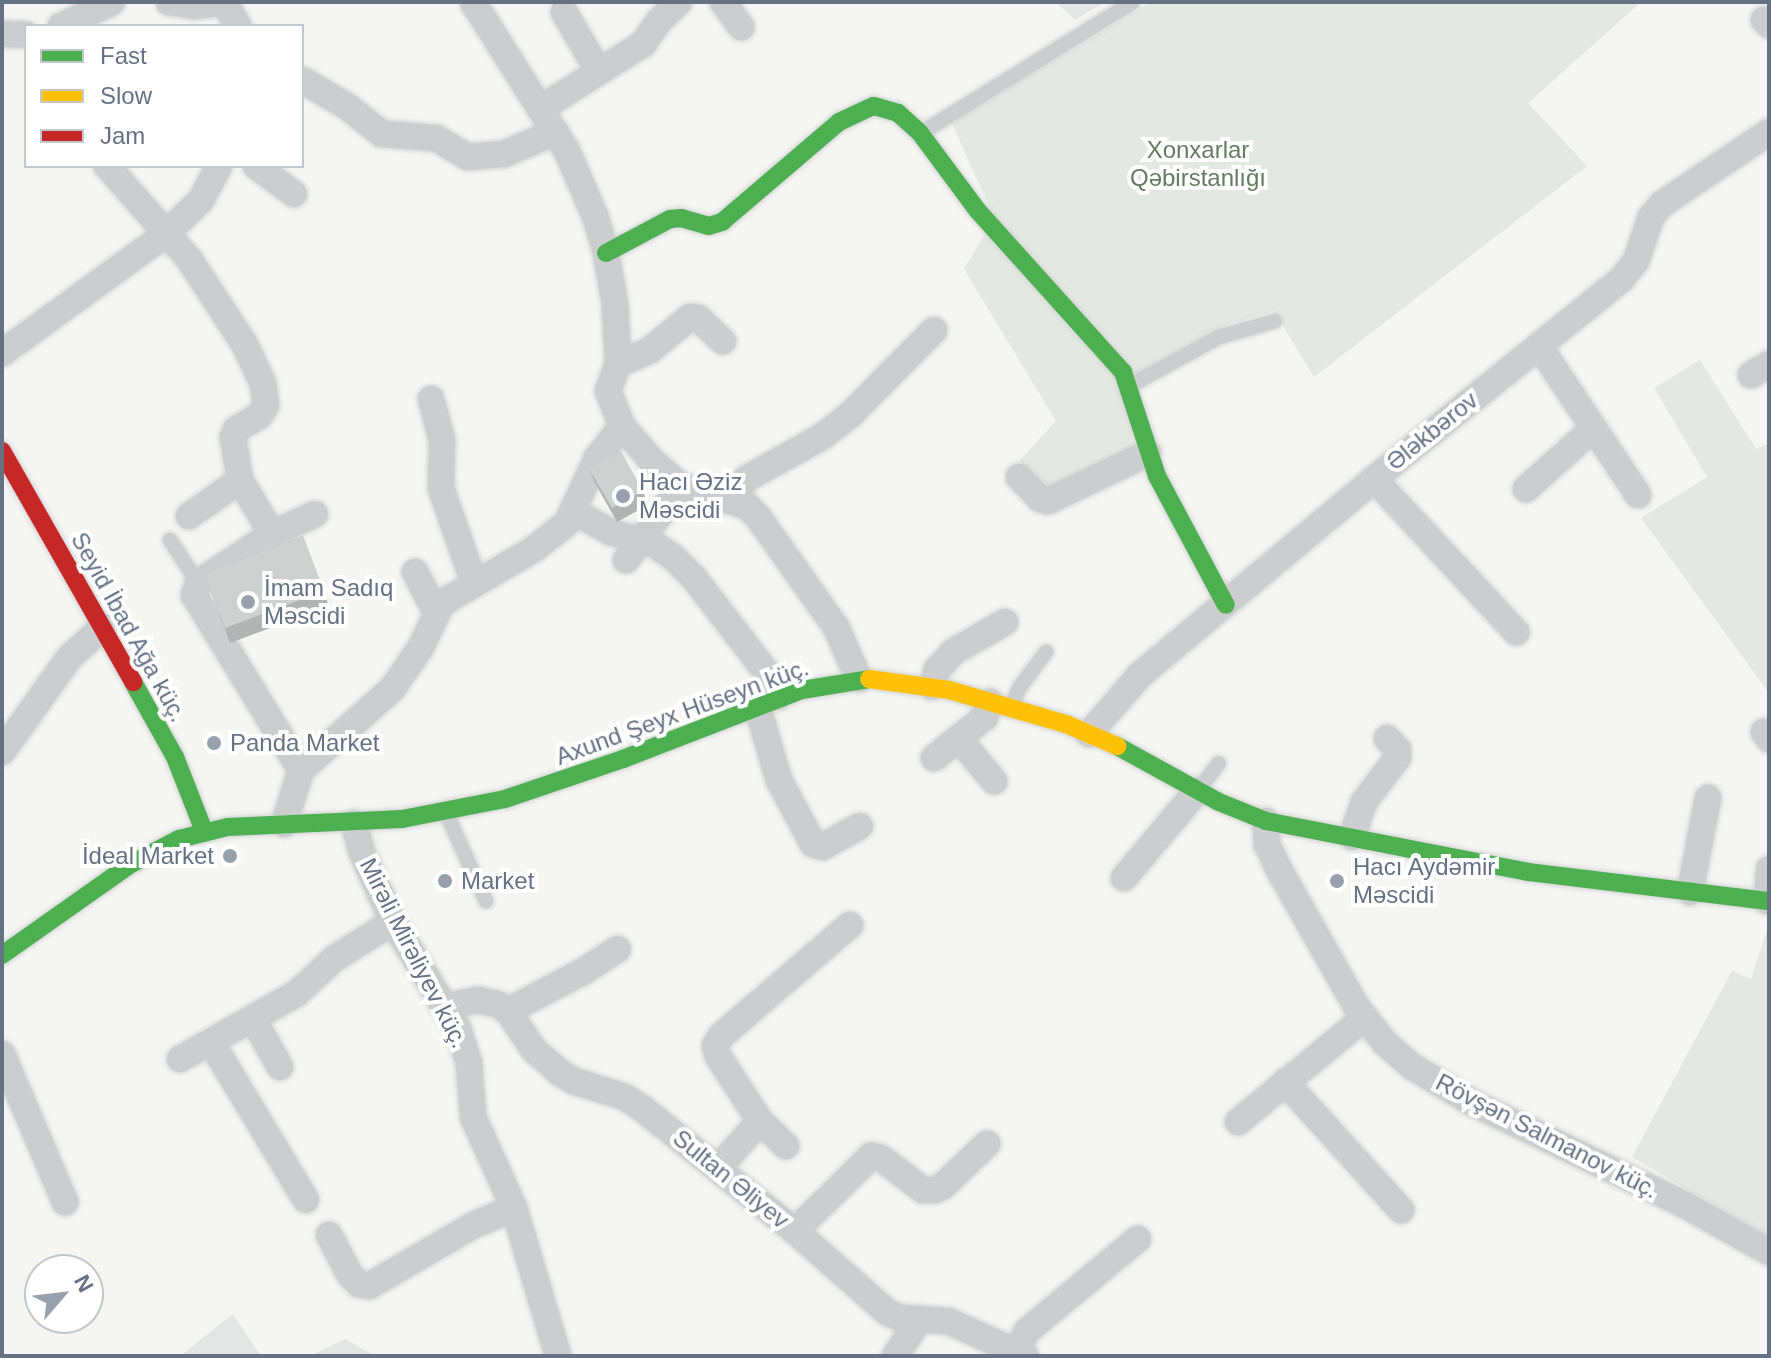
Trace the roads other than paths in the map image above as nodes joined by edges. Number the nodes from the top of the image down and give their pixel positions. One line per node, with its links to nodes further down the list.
1 (112, 2): 9 (street)
2 (169, 2): 7 (street)
3 (473, 2): 15 (street)
4 (679, 2): 13 (street)
5 (723, 2): 10 (street)
6 (1133, 2): 18 (lane)
7 (231, 11)
8 (564, 12): 13 (street)
9 (65, 24)
10 (741, 27)
11 (2, 34): 12 (street)
12 (24, 35)
13 (599, 72): 15 (street)
14 (304, 81): 16 (street)
15 (540, 109): 16 (street)
16 (555, 132): 24 (street)
17 (1769, 132): 28 (street, Ələkbərov)
18 (920, 133): 24 (main road); 31 (main road)
19 (109, 168): 23 (street)
20 (218, 168): 23 (street)
21 (259, 168): 22 (street)
22 (294, 194)
23 (166, 234): 29 (street); 39 (street)
24 (606, 253): 30 (street)
25 (1275, 321): 31 (lane)
26 (934, 330): 43 (street)
27 (723, 341): 30 (street)
28 (1539, 346): 34 (street); 38 (street, Ələkbərov)
29 (2, 353)
30 (618, 364): 33 (street)
31 (1130, 386): 36 (main road)
32 (431, 399): 52 (street)
33 (622, 426): 40 (street); 44 (street)
34 (1594, 428): 41 (street); 42 (street)
35 (2, 451): 56 (main road, Seyid İbad Ağa küç.)
36 (1148, 453): 37 (street); 53 (main road)
37 (1019, 477)
38 (1374, 479): 53 (street, Ələkbərov); 57 (street)
39 (240, 480): 46 (street); 47 (street)
40 (681, 486): 43 (street); 49 (street)
41 (1526, 489)
42 (1638, 495)
43 (732, 500): 59 (street)
44 (575, 512): 49 (street); 52 (street)
45 (315, 514): 47 (street)
46 (189, 516)
47 (272, 534): 51 (street)
48 (170, 540): 51 (lane)
49 (633, 550): 61 (street)
50 (415, 572): 54 (street)
51 (198, 583): 69 (street)
52 (474, 583): 54 (street)
53 (1226, 605): 63 (street, Ələkbərov)
54 (436, 612): 69 (street)
55 (1005, 622): 60 (street)
56 (103, 627): 66 (street); 78 (main road, Seyid İbad Ağa küç.)
57 (1516, 632)
58 (1046, 652): 62 (lane)
59 (859, 679): 60 (main road, Axund Şeyx Hüseyn küç.); 61 (main road, Axund Şeyx Hüseyn küç.)
60 (932, 687): 62 (main road, Axund Şeyx Hüseyn küç.)
61 (767, 701): 73 (main road, Axund Şeyx Hüseyn küç.); 77 (street)
62 (1000, 704): 63 (main road, Axund Şeyx Hüseyn küç.); 65 (street)
63 (1089, 734): 71 (main road, Axund Şeyx Hüseyn küç.)
64 (1387, 738): 79 (street)
65 (959, 739): 67 (street); 70 (street)
66 (2, 752)
67 (934, 758)
68 (1219, 763): 71 (lane)
69 (301, 770): 76 (street)
70 (994, 781)
71 (1197, 791): 74 (main road, Axund Şeyx Hüseyn küç.); 81 (street)
72 (1708, 798): 82 (street)
73 (446, 813): 75 (main road, Axund Şeyx Hüseyn küç.); 83 (lane)
74 (1266, 821): 79 (main road, Axund Şeyx Hüseyn küç.); 91 (street, Rövşən Salmanov küç.)
75 (354, 823): 76 (main road, Axund Şeyx Hüseyn küç.); 85 (street, Mirəli Mirəliyev küç.)
76 (284, 824): 78 (main road, Axund Şeyx Hüseyn küç.)
77 (860, 826)
78 (204, 831): 88 (main road, Axund Şeyx Hüseyn küç.)
79 (1352, 837): 82 (main road, Axund Şeyx Hüseyn küç.)
80 (1769, 869): 84 (street)
81 (1124, 878)
82 (1690, 892): 84 (main road, Axund Şeyx Hüseyn küç.)
83 (486, 901)
84 (1768, 901)
85 (393, 922): 89 (street, Mirəli Mirəliyev küç.); 92 (street)
86 (850, 925): 98 (street)
87 (618, 949): 90 (street)
88 (2, 955)
89 (444, 1007): 90 (street); 105 (street, Mirəli Mirəliyev küç.)
90 (508, 1011): 102 (street, Sultan Əliyev)
91 (1364, 1018): 97 (street); 110 (street, Rövşən Salmanov küç.)
92 (253, 1019): 93 (street); 96 (street)
93 (211, 1042): 95 (street); 103 (street)
94 (2, 1054): 104 (street)
95 (180, 1059)
96 (280, 1067)
97 (1285, 1082): 99 (street); 106 (street)
98 (760, 1121): 101 (street); 102 (street)
99 (1238, 1122)
100 (987, 1144): 107 (street)
101 (786, 1146)
102 (718, 1168): 107 (street, Sultan Əliyev)
103 (306, 1200)
104 (65, 1202)
105 (514, 1208): 108 (street); 113 (street, Mirəli Mirəliyev küç.)
106 (1401, 1210)
107 (795, 1231): 111 (street, Sultan Əliyev)
108 (329, 1235)
109 (1138, 1239): 112 (street)
110 (1769, 1252)
111 (920, 1319): 112 (street, Sultan Əliyev); 114 (street)
112 (1020, 1354)
113 (558, 1356)
114 (895, 1356)

